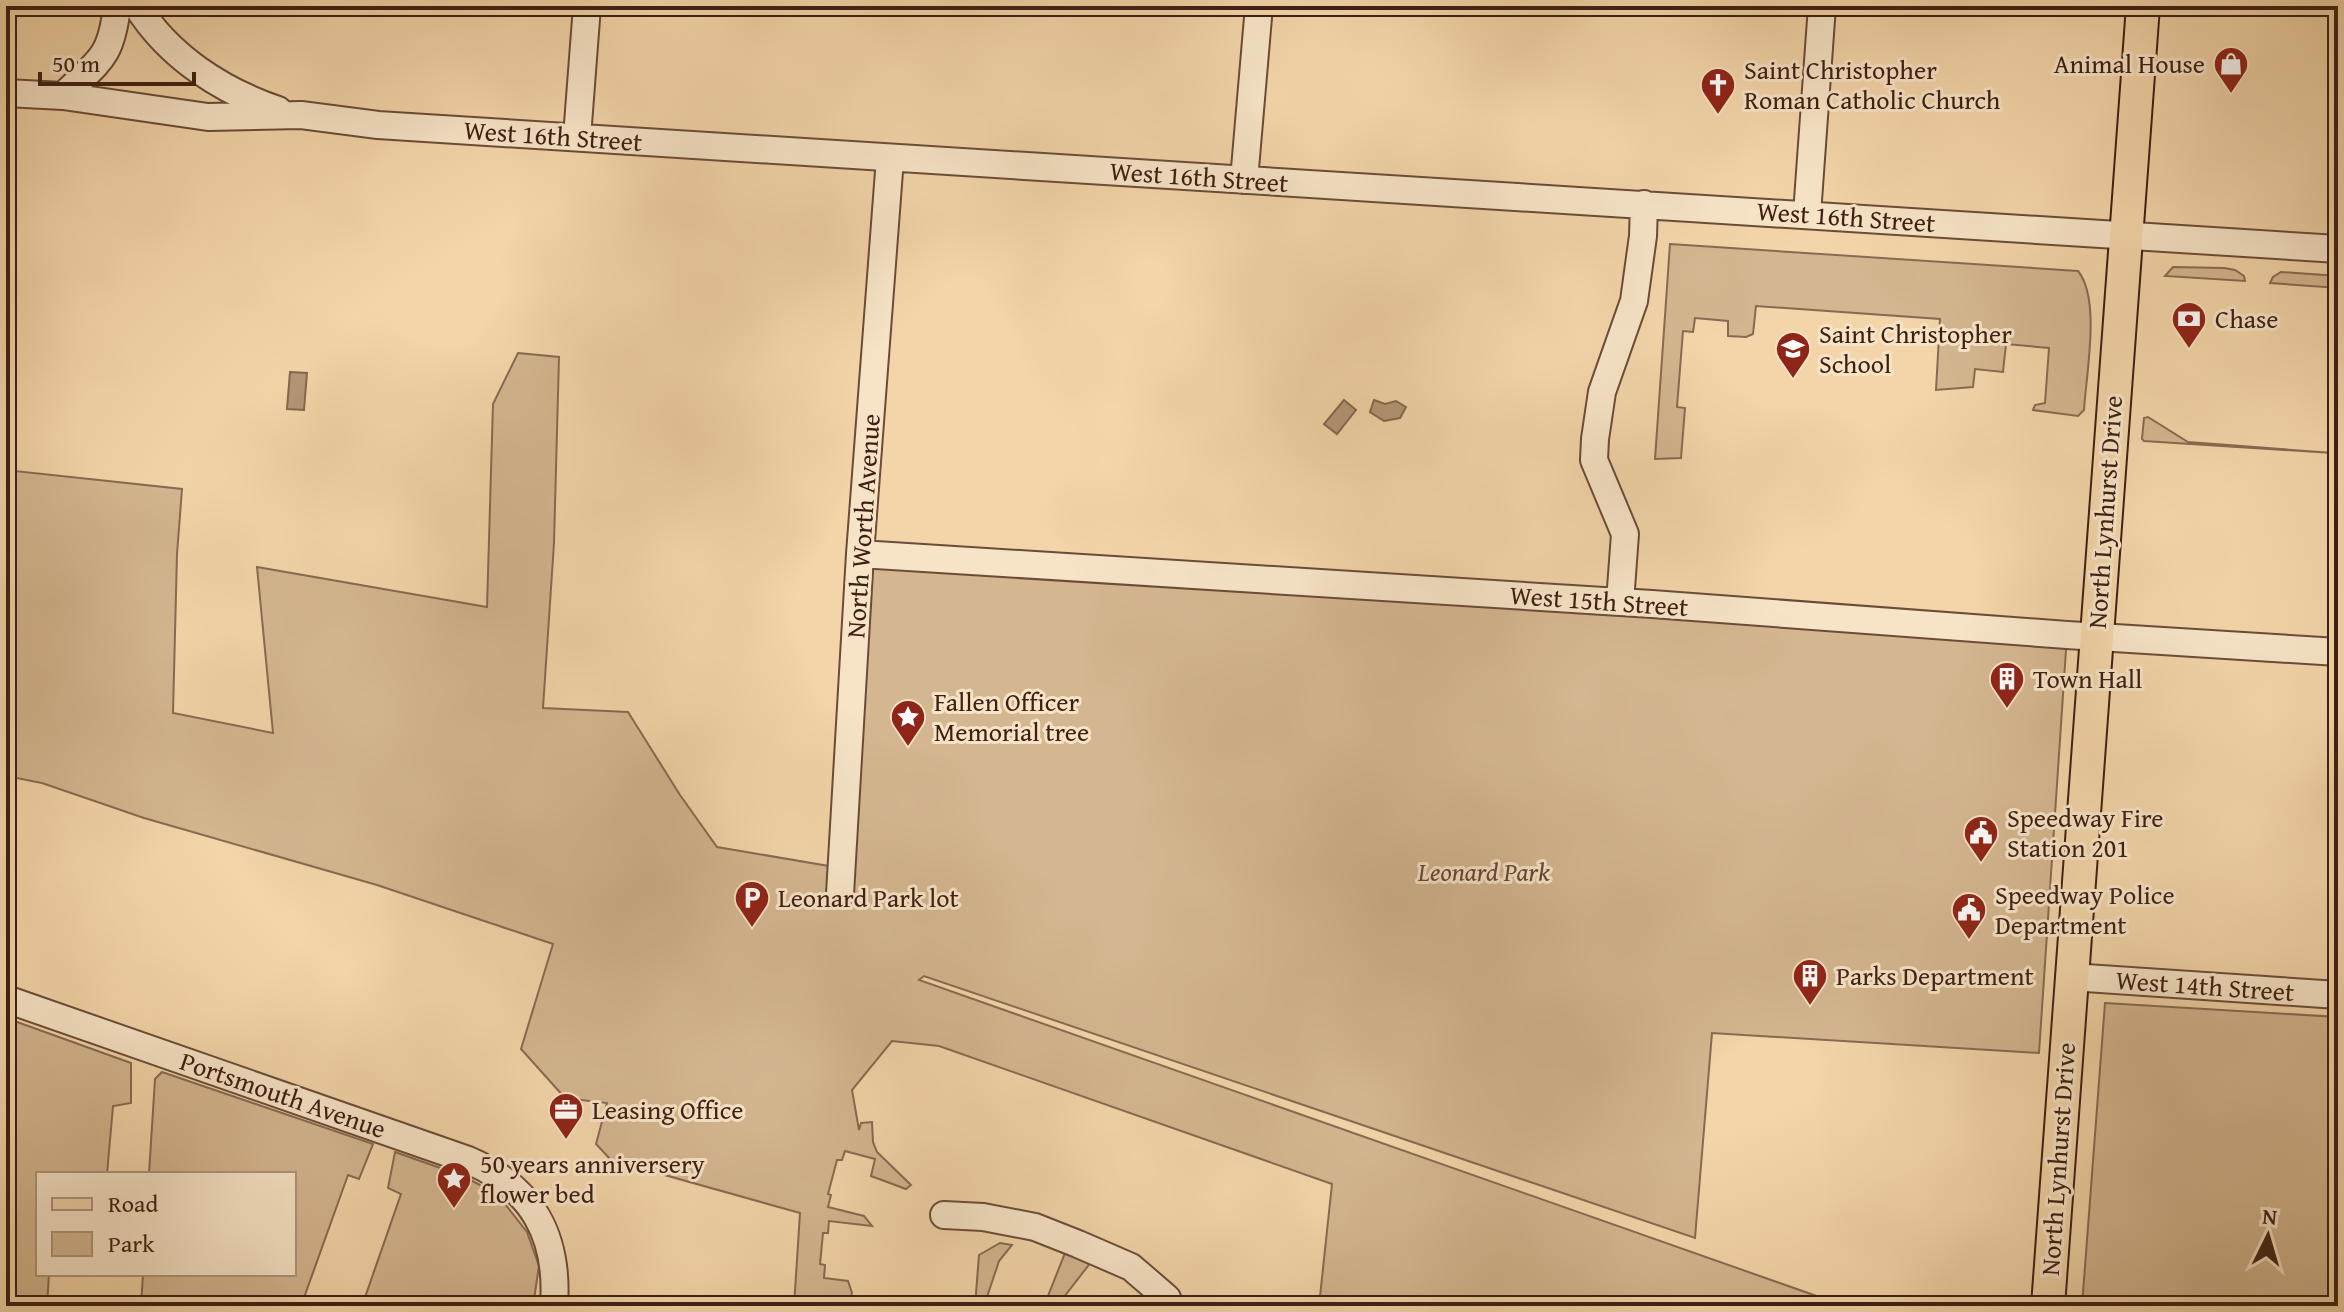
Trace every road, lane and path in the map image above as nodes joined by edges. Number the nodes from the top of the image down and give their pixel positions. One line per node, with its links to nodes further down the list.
1 (117, 6): 8 (street)
2 (137, 6): 9 (street)
3 (587, 6): 10 (street)
4 (1259, 6): 12 (street)
5 (1822, 6): 14 (street)
6 (2143, 6): 15 (main road, North Lynhurst Drive)
7 (6, 93): 8 (street, West 16th Street)
8 (63, 96): 9 (street, West 16th Street)
9 (301, 115): 10 (street, West 16th Street)
10 (577, 137): 11 (street, West 16th Street)
11 (890, 158): 12 (street, West 16th Street); 17 (street, North Worth Avenue)
12 (1244, 180): 13 (street, West 16th Street)
13 (1644, 204): 14 (street, West 16th Street); 18 (street)
14 (1807, 214): 15 (street, West 16th Street)
15 (2125, 234): 16 (street, West 16th Street); 19 (main road, North Lynhurst Drive)
16 (2338, 249)
17 (860, 554): 18 (street, West 15th Street); 21 (street, North Worth Avenue)
18 (1620, 602): 19 (street, West 15th Street)
19 (2096, 637): 20 (street, West 15th Street); 22 (main road, North Lynhurst Drive)
20 (2338, 652)
21 (840, 894)
22 (2071, 977): 23 (street, West 14th Street); 28 (main road, North Lynhurst Drive)
23 (2338, 995)
24 (6, 999): 26 (street, Portsmouth Avenue)
25 (944, 1215): 27 (street)
26 (554, 1306)
27 (1170, 1306)
28 (2048, 1306)

